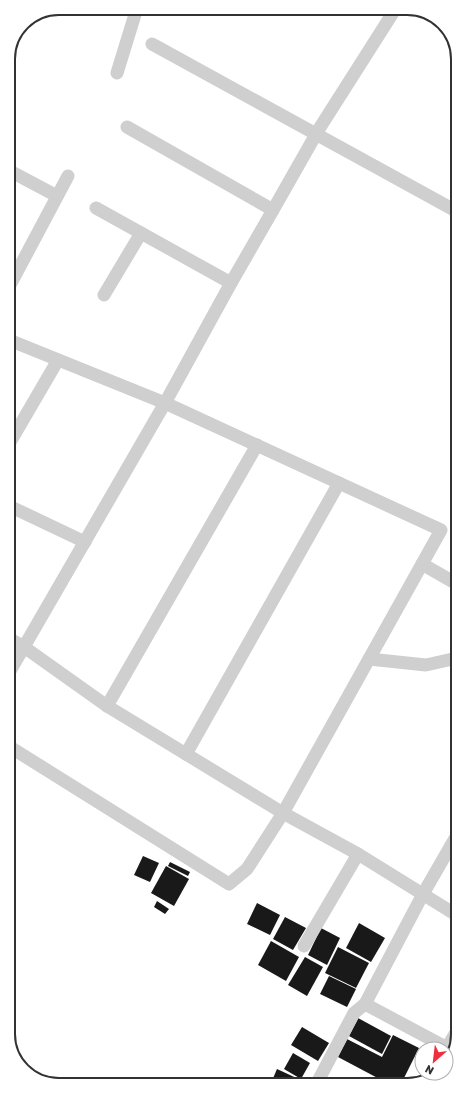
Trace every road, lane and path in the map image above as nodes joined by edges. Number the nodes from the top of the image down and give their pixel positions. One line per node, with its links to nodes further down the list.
1 (135, 15): 4 (street)
2 (392, 15): 6 (street)
3 (152, 44): 6 (street)
4 (116, 73)
5 (128, 127): 12 (street)
6 (316, 135): 11 (street); 12 (street)
7 (15, 174): 9 (street)
8 (68, 176): 9 (street)
9 (57, 196): 14 (street)
10 (96, 208): 13 (street)
11 (451, 208)
12 (273, 210): 15 (street)
13 (141, 233): 15 (street); 16 (street)
14 (15, 263)
15 (231, 283): 19 (street)
16 (104, 295)
17 (15, 342): 18 (street)
18 (58, 360): 19 (street); 20 (street)
19 (165, 403): 21 (street); 24 (street)
20 (15, 434)
21 (257, 445): 22 (street); 32 (street)
22 (339, 483): 25 (street); 34 (street)
23 (15, 509): 24 (street)
24 (85, 542): 28 (street)
25 (422, 564): 26 (street); 29 (street)
26 (451, 581)
27 (15, 642): 28 (street)
28 (24, 647): 31 (street); 32 (street)
29 (369, 659): 30 (street); 35 (street)
30 (451, 659)
31 (15, 662)
32 (107, 706): 34 (street)
33 (15, 750): 35 (street)
34 (186, 754): 35 (street)
35 (283, 813): 37 (street)
36 (451, 845): 38 (street)
37 (358, 854): 38 (street); 40 (street)
38 (423, 894): 39 (street); 41 (street)
39 (451, 912)
40 (304, 946)
41 (365, 1004): 42 (street); 43 (street)
42 (433, 1041)
43 (320, 1078)

